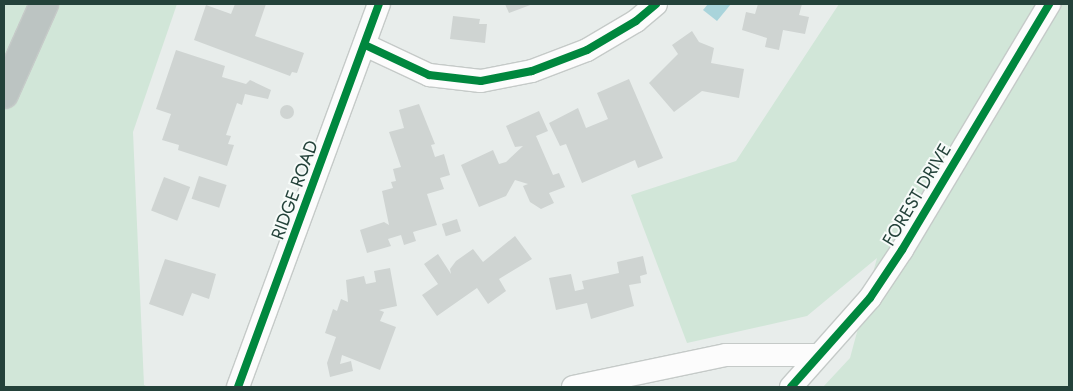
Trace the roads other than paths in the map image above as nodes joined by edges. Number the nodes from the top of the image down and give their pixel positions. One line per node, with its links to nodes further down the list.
1 (44, 4): 6 (highway)
2 (379, 4): 5 (street, RIDGE ROAD)
3 (656, 4): 5 (street)
4 (1049, 4): 7 (street, FOREST DRIVE)
5 (365, 45): 8 (street, RIDGE ROAD)
6 (4, 94)
7 (816, 355): 9 (street); 10 (street, FOREST DRIVE)
8 (238, 387)
9 (573, 387)
10 (791, 387)

